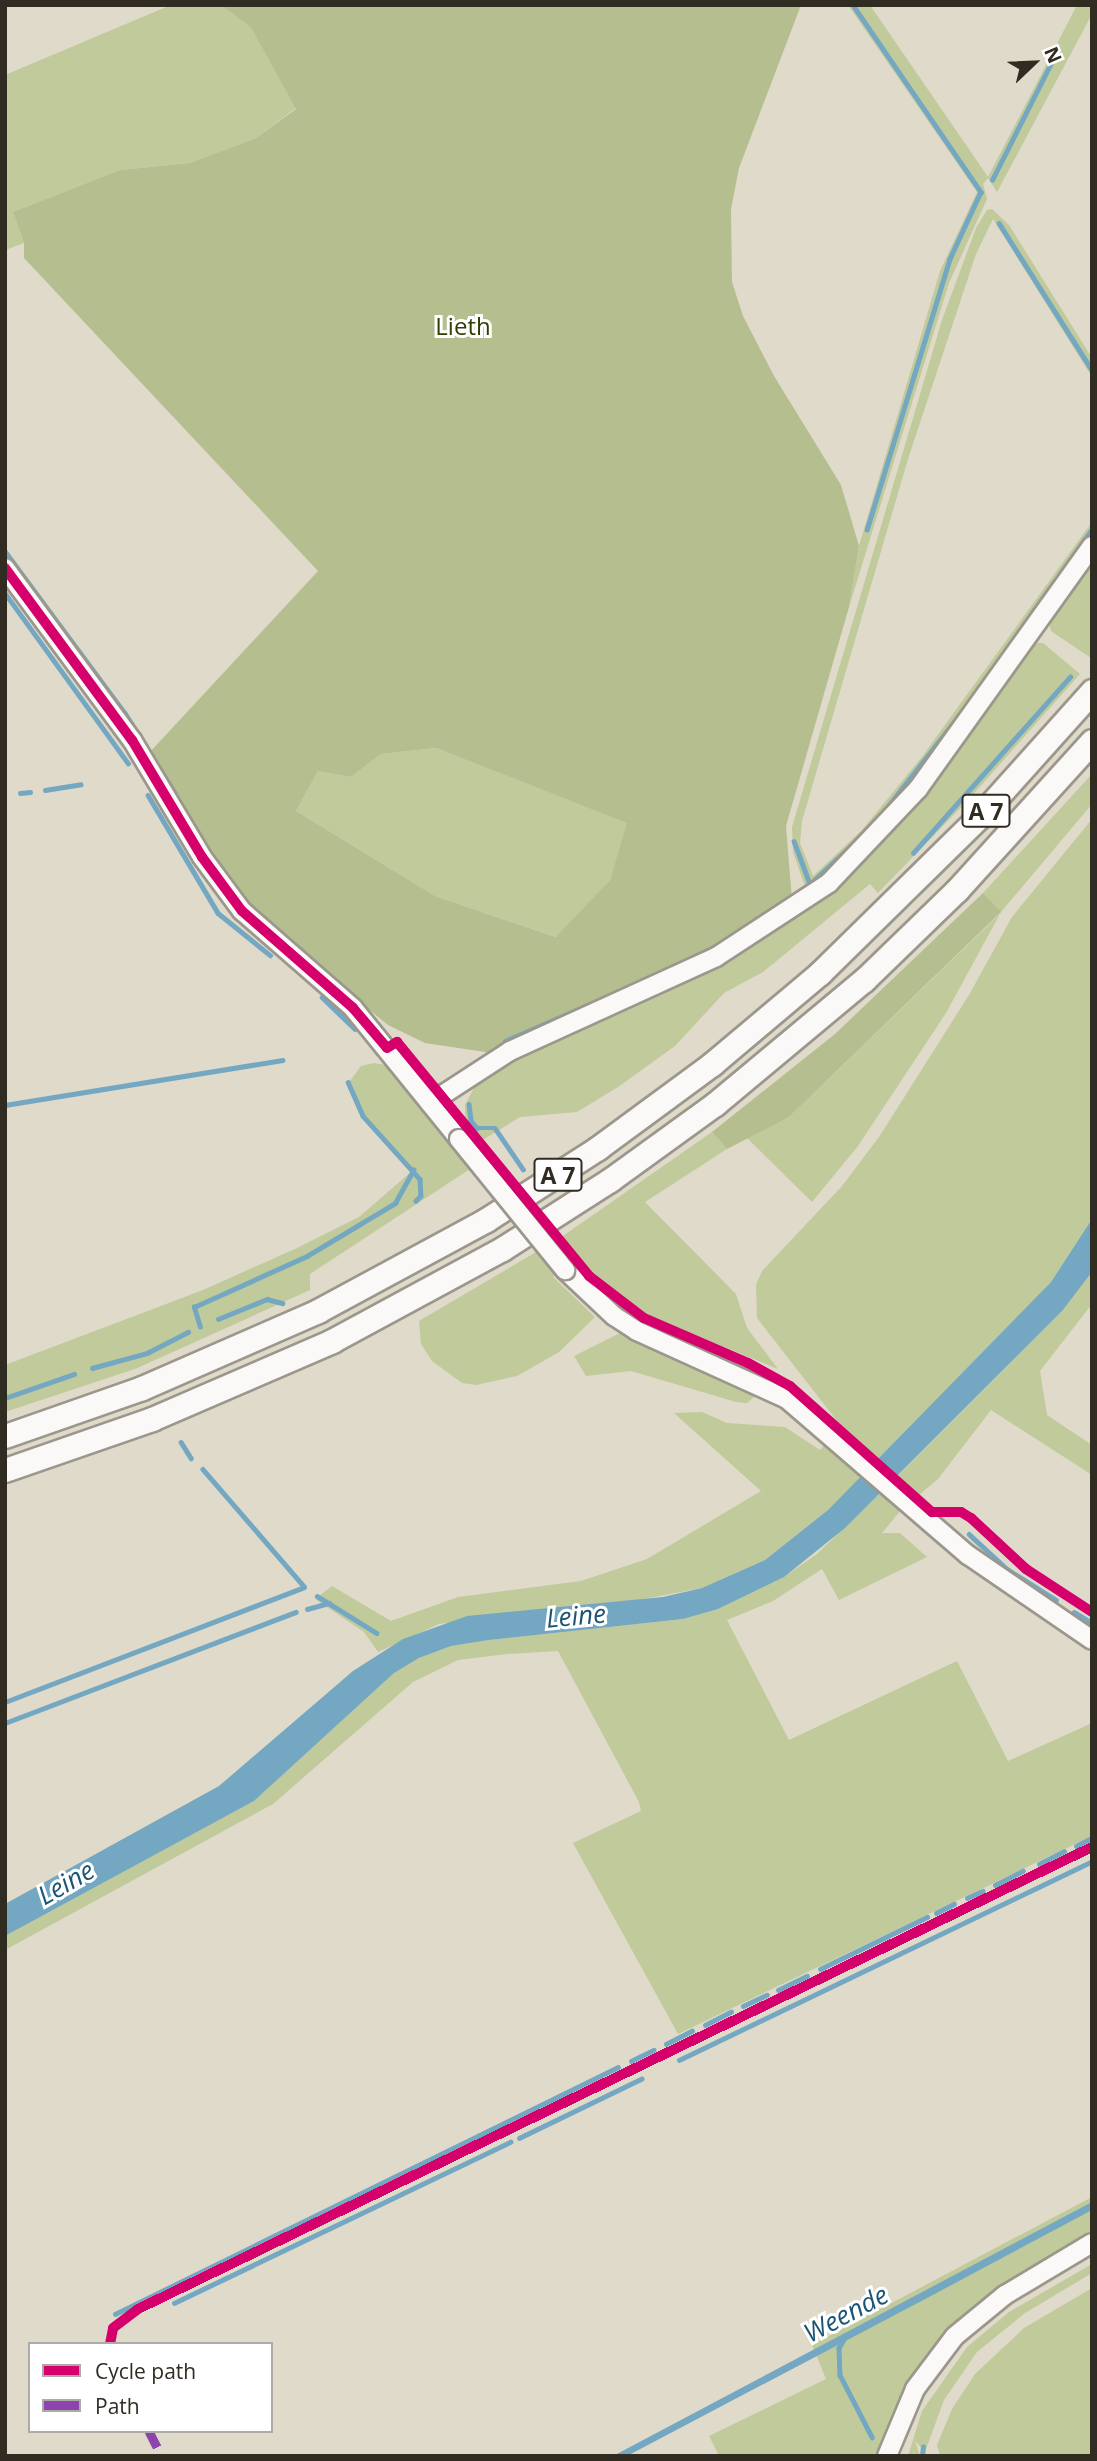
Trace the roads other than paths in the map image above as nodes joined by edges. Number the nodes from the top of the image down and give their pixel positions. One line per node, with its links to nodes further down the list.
1 (1092, 546): 5 (main road)
2 (5, 568): 5 (main road)
3 (1092, 691): 6 (highway, A 7)
4 (1092, 741): 7 (highway, A 7)
5 (430, 1103): 8 (main road, bridge)
6 (5, 1436)
7 (5, 1470)
8 (1092, 1640)
9 (1092, 2243): 10 (main road)
10 (887, 2456)

